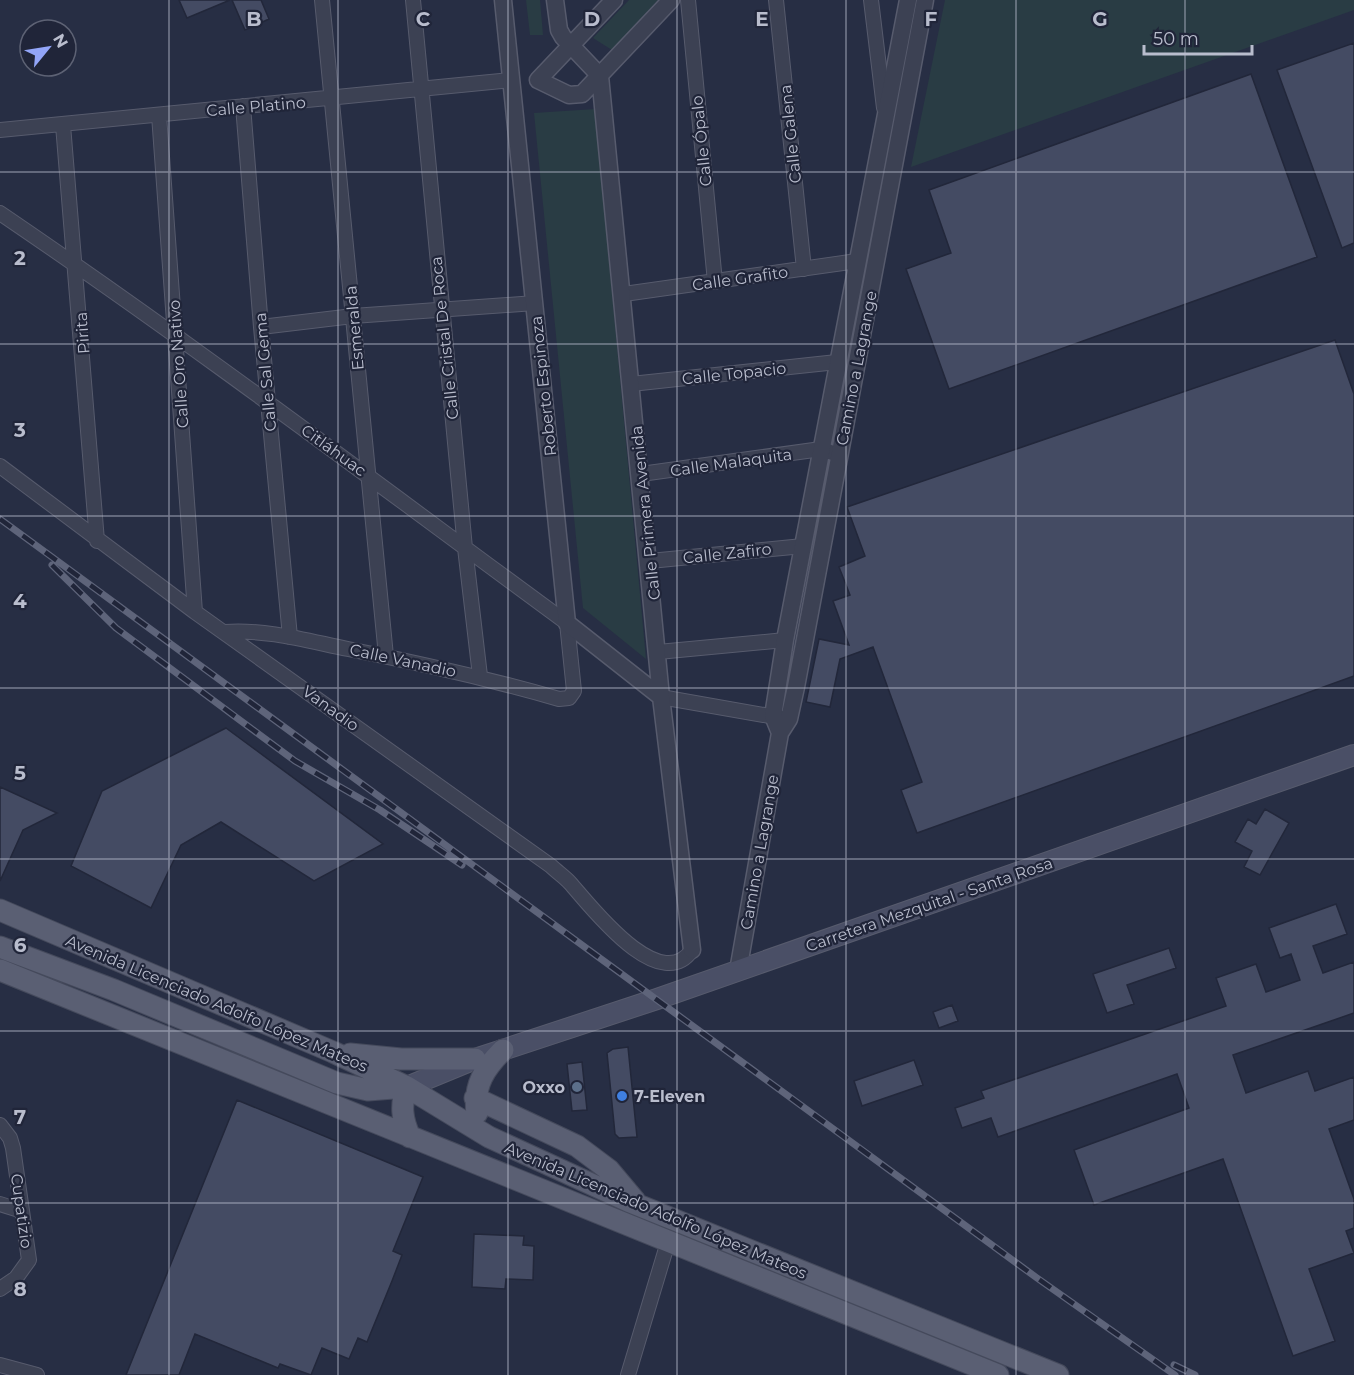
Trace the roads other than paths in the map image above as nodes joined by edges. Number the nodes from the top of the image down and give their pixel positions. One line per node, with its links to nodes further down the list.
1 (322, 0): 17 (street, Esmeralda)
2 (413, 0): 16 (street, Calle Cristal De Roca)
3 (503, 0): 14 (street, Roberto Espinoza)
4 (555, 0): 12 (street)
5 (614, 0): 12 (street)
6 (671, 0): 13 (street)
7 (688, 0): 27 (street, Calle Ópalo)
8 (776, 0): 26 (street, Calle Galena)
9 (871, 0): 20 (street)
10 (908, 0): 20 (street, Camino a Lagrange)
11 (925, 0): 38 (street, Camino a Lagrange)
12 (572, 45): 13 (street); 15 (street)
13 (600, 76): 15 (street); 28 (street, Calle Primera Avenida)
14 (511, 80): 15 (street); 16 (street, Calle Platino); 29 (street, Roberto Espinoza)
15 (538, 80)
16 (421, 89): 17 (street, Calle Platino); 30 (street, Calle Cristal De Roca)
17 (332, 99): 18 (street, Calle Platino); 31 (street, Esmeralda)
18 (243, 106): 19 (street, Calle Platino); 32 (street, Calle Sal Gema)
19 (159, 115): 21 (street, Calle Platino); 33 (street, Calle Oro Nativo)
20 (885, 118): 24 (street, Camino a Lagrange)
21 (63, 126): 22 (street, Calle Platino); 25 (street, Pirita)
22 (0, 130)
23 (0, 213): 25 (street, Citláhuac)
24 (857, 261): 26 (street, Calle Grafito); 34 (street, Camino a Lagrange)
25 (77, 265): 33 (street, Citláhuac); 42 (street, Pirita)
26 (804, 269): 27 (street, Calle Grafito)
27 (715, 282): 28 (street, Calle Grafito)
28 (624, 294): 35 (street, Calle Primera Avenida)
29 (535, 303): 30 (street); 47 (street, Roberto Espinoza)
30 (441, 310): 31 (street); 44 (street, Calle Cristal De Roca)
31 (353, 316): 32 (street); 40 (street, Esmeralda)
32 (261, 327): 36 (street, Calle Sal Gema)
33 (176, 336): 36 (street, Citláhuac); 46 (street, Calle Oro Nativo)
34 (837, 362): 35 (street, Calle Topacio); 37 (street, Camino a Lagrange)
35 (632, 384): 41 (street, Calle Primera Avenida)
36 (268, 402): 40 (street, Citláhuac); 49 (street, Calle Sal Gema)
37 (821, 449): 38 (street); 41 (street, Calle Malaquita); 43 (street, Camino a Lagrange)
38 (839, 455): 56 (street, Camino a Lagrange)
39 (0, 466): 42 (street, Vanadio)
40 (368, 474): 44 (street, Citláhuac); 52 (street, Esmeralda)
41 (641, 474): 45 (street, Calle Primera Avenida)
42 (97, 541): 46 (street, Vanadio)
43 (804, 546): 45 (street, Calle Zafiro); 50 (street, Camino a Lagrange)
44 (465, 548): 47 (street, Citláhuac); 53 (street, Calle Cristal De Roca)
45 (650, 561): 51 (street, Calle Primera Avenida)
46 (195, 612): 48 (street, Vanadio)
47 (567, 623): 54 (street, Roberto Espinoza); 55 (street, Citláhuac)
48 (225, 632): 49 (street, Calle Vanadio); 60 (street, Vanadio)
49 (290, 637): 52 (street, Calle Vanadio)
50 (785, 640): 51 (street); 56 (street, Camino a Lagrange)
51 (658, 652): 55 (street, Calle Primera Avenida)
52 (386, 656): 53 (street, Calle Vanadio)
53 (480, 676): 54 (street, Calle Vanadio)
54 (574, 691)
55 (661, 697): 56 (street); 60 (street, Calle Primera Avenida)
56 (781, 723): 62 (street, Camino a Lagrange)
57 (1354, 755): 62 (main road, Carretera Mezquital - Santa Rosa)
58 (0, 910): 64 (main road, Avenida Licenciado Adolfo López Mateos)
59 (0, 947): 66 (main road)
60 (692, 950)
61 (0, 970): 69 (main road, Avenida Licenciado Adolfo López Mateos)
62 (738, 971): 63 (main road, Carretera Mezquital - Santa Rosa)
63 (503, 1050): 65 (main road, Carretera Mezquital - Santa Rosa); 67 (main road)
64 (333, 1052): 65 (main road); 66 (main road, Avenida Licenciado Adolfo López Mateos)
65 (475, 1059): 66 (main road, Carretera Mezquital - Santa Rosa)
66 (407, 1087): 69 (main road); 70 (main road, Avenida Licenciado Adolfo López Mateos)
67 (476, 1098): 70 (main road); 72 (main road)
68 (0, 1125): 73 (street, Cupatizio)
69 (410, 1137): 74 (main road, Avenida Licenciado Adolfo López Mateos)
70 (489, 1137): 72 (main road, Avenida Licenciado Adolfo López Mateos)
71 (0, 1204): 73 (street)
72 (639, 1206): 80 (main road, Avenida Licenciado Adolfo López Mateos)
73 (22, 1211): 75 (street, Cupatizio)
74 (668, 1242): 78 (street); 79 (main road, Avenida Licenciado Adolfo López Mateos)
75 (0, 1289)
76 (0, 1365): 77 (street)
77 (37, 1375)
78 (628, 1375)
79 (998, 1375)
80 (1058, 1375)

